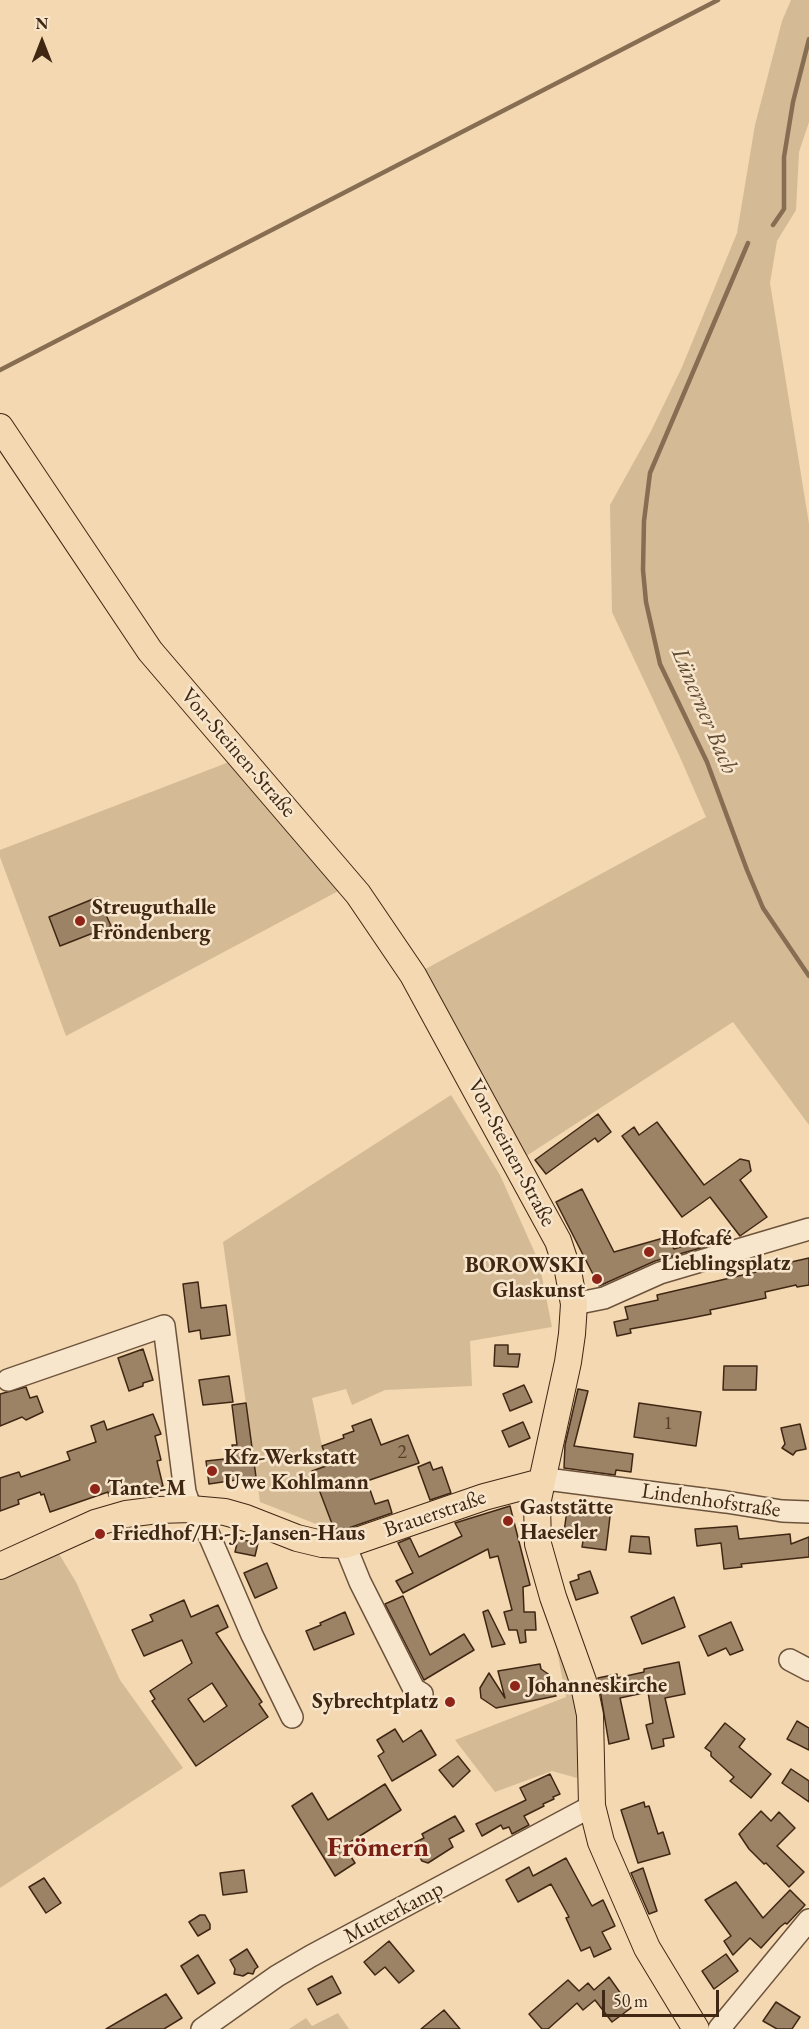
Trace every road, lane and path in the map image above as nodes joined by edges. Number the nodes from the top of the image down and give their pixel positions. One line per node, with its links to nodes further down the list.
1 (0, 427): 3 (main road, Von-Steinen-Straße)
2 (809, 1229): 3 (street)
3 (574, 1304): 5 (main road, Von-Steinen-Straße)
4 (8, 1380): 6 (street)
5 (541, 1482): 7 (street, Lindenhofstraße); 8 (main road, Brauerstraße); 14 (main road, Von-Steinen-Straße)
6 (191, 1509): 8 (main road, Brauerstraße); 9 (main road, Brauerstraße); 13 (street)
7 (809, 1512)
8 (345, 1545): 12 (street)
9 (0, 1566)
10 (790, 1660): 11 (street)
11 (809, 1670)
12 (422, 1694)
13 (292, 1717)
14 (592, 1806): 16 (street, Mutterkamp); 17 (main road, Von-Steinen-Straße)
15 (807, 1927): 18 (street)
16 (202, 2029)
17 (696, 2029)
18 (719, 2029)

